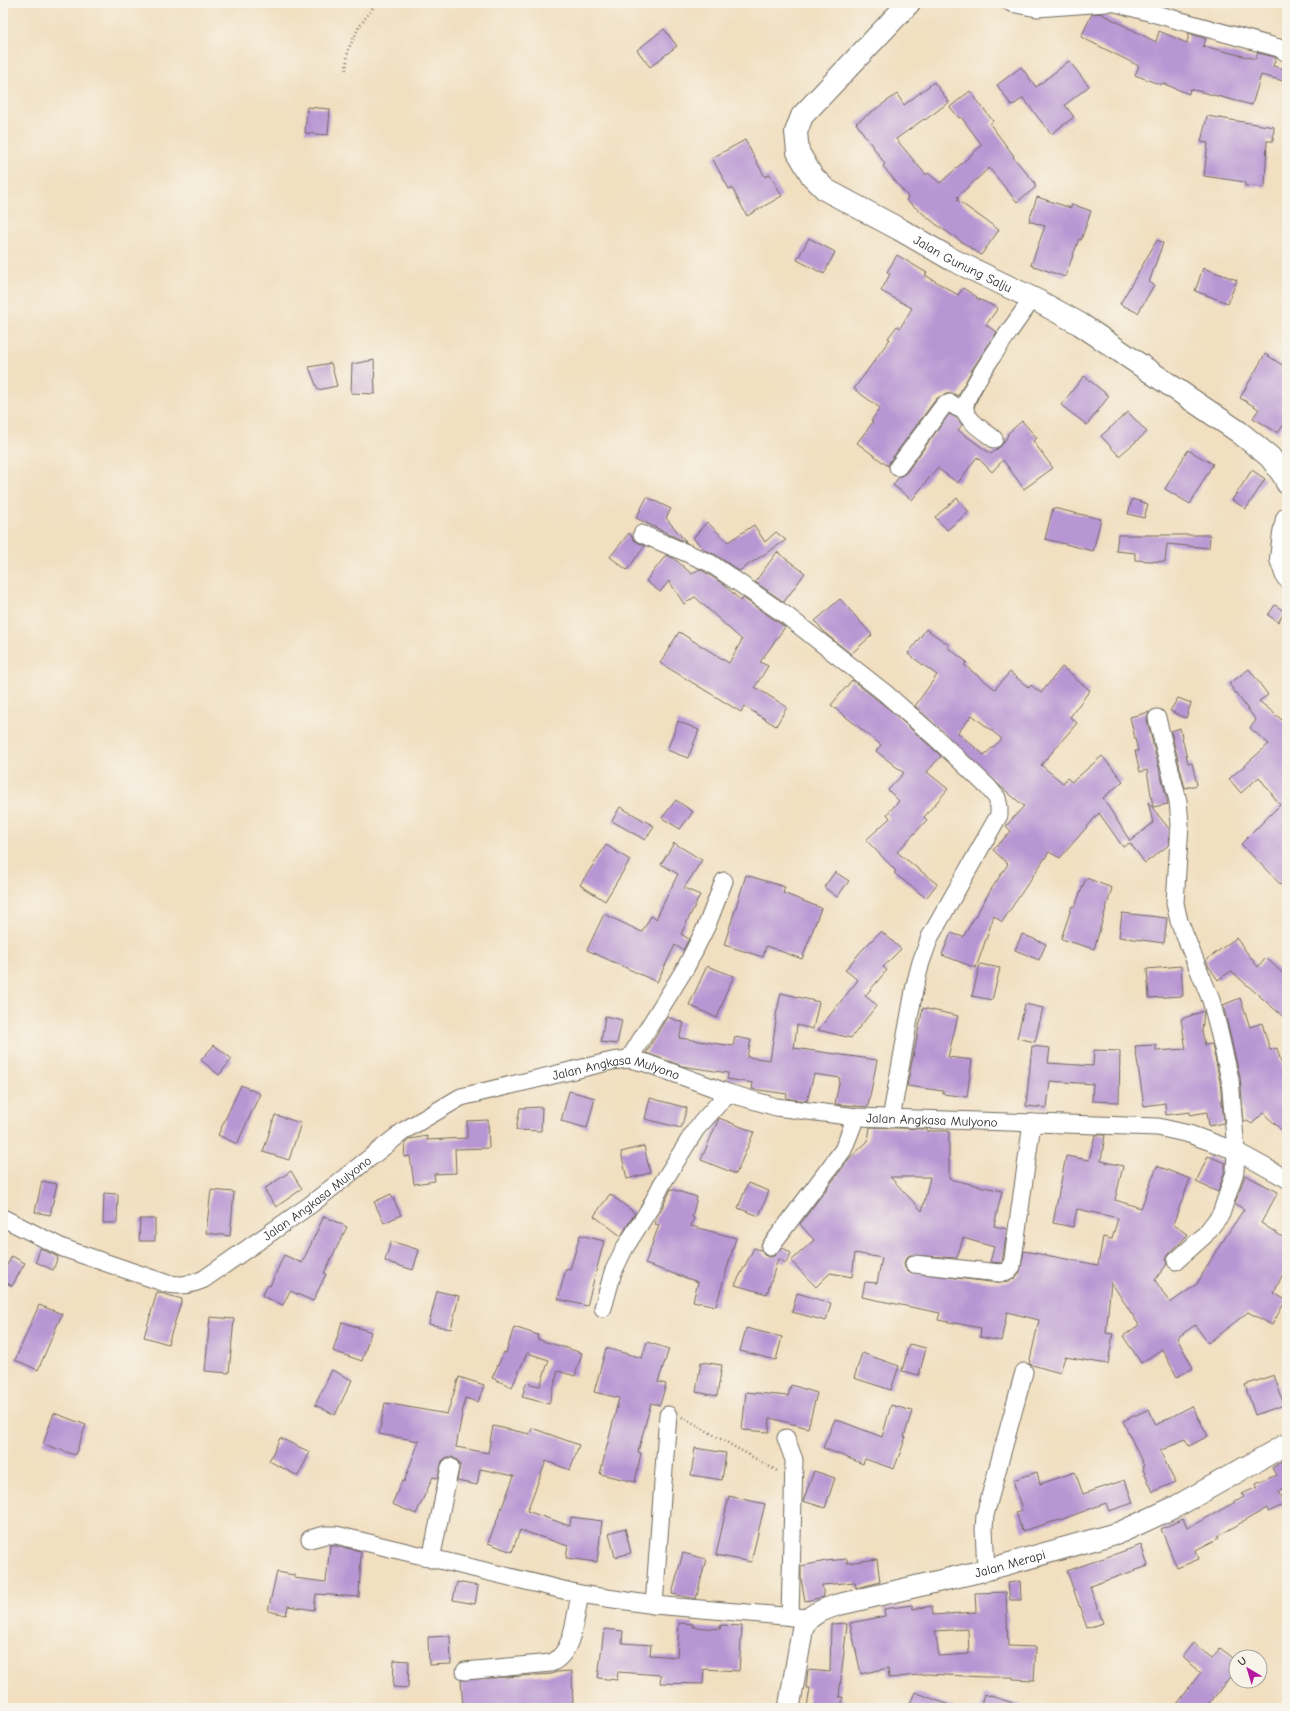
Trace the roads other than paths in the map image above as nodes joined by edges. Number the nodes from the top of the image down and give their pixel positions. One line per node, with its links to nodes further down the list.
1 (909, 3): 6 (main road, Jalan Gunung Salju)
2 (1011, 3): 3 (street)
3 (1106, 3)
4 (1116, 3): 5 (street)
5 (1287, 53)
6 (1033, 298): 7 (street); 10 (main road, Jalan Gunung Salju)
7 (965, 408): 8 (street); 9 (street)
8 (994, 439)
9 (898, 467)
10 (1287, 483)
11 (1287, 519): 13 (main road)
12 (642, 534): 19 (street)
13 (1287, 576)
14 (1157, 718): 21 (street)
15 (724, 881): 16 (street)
16 (629, 1059): 17 (street, Jalan Angkasa Mulyono); 23 (street, Jalan Angkasa Mulyono)
17 (728, 1093): 18 (street, Jalan Angkasa Mulyono); 27 (street)
18 (856, 1117): 19 (street, Jalan Angkasa Mulyono); 24 (street)
19 (891, 1119): 20 (street, Jalan Angkasa Mulyono)
20 (1032, 1123): 21 (street, Jalan Angkasa Mulyono); 26 (street)
21 (1236, 1151): 22 (street, Jalan Angkasa Mulyono); 25 (street)
22 (1287, 1179)
23 (3, 1218)
24 (770, 1247)
25 (1176, 1261)
26 (914, 1264)
27 (603, 1308)
28 (1024, 1372): 35 (street)
29 (668, 1415): 37 (street)
30 (786, 1438): 38 (street)
31 (1287, 1444): 35 (street, Jalan Merapi)
32 (450, 1467): 34 (street)
33 (310, 1539): 34 (street)
34 (431, 1559): 36 (street)
35 (986, 1570): 38 (street, Jalan Merapi)
36 (580, 1594): 37 (street); 39 (street)
37 (654, 1605): 38 (street)
38 (799, 1618): 40 (street)
39 (465, 1671)
40 (789, 1708)

